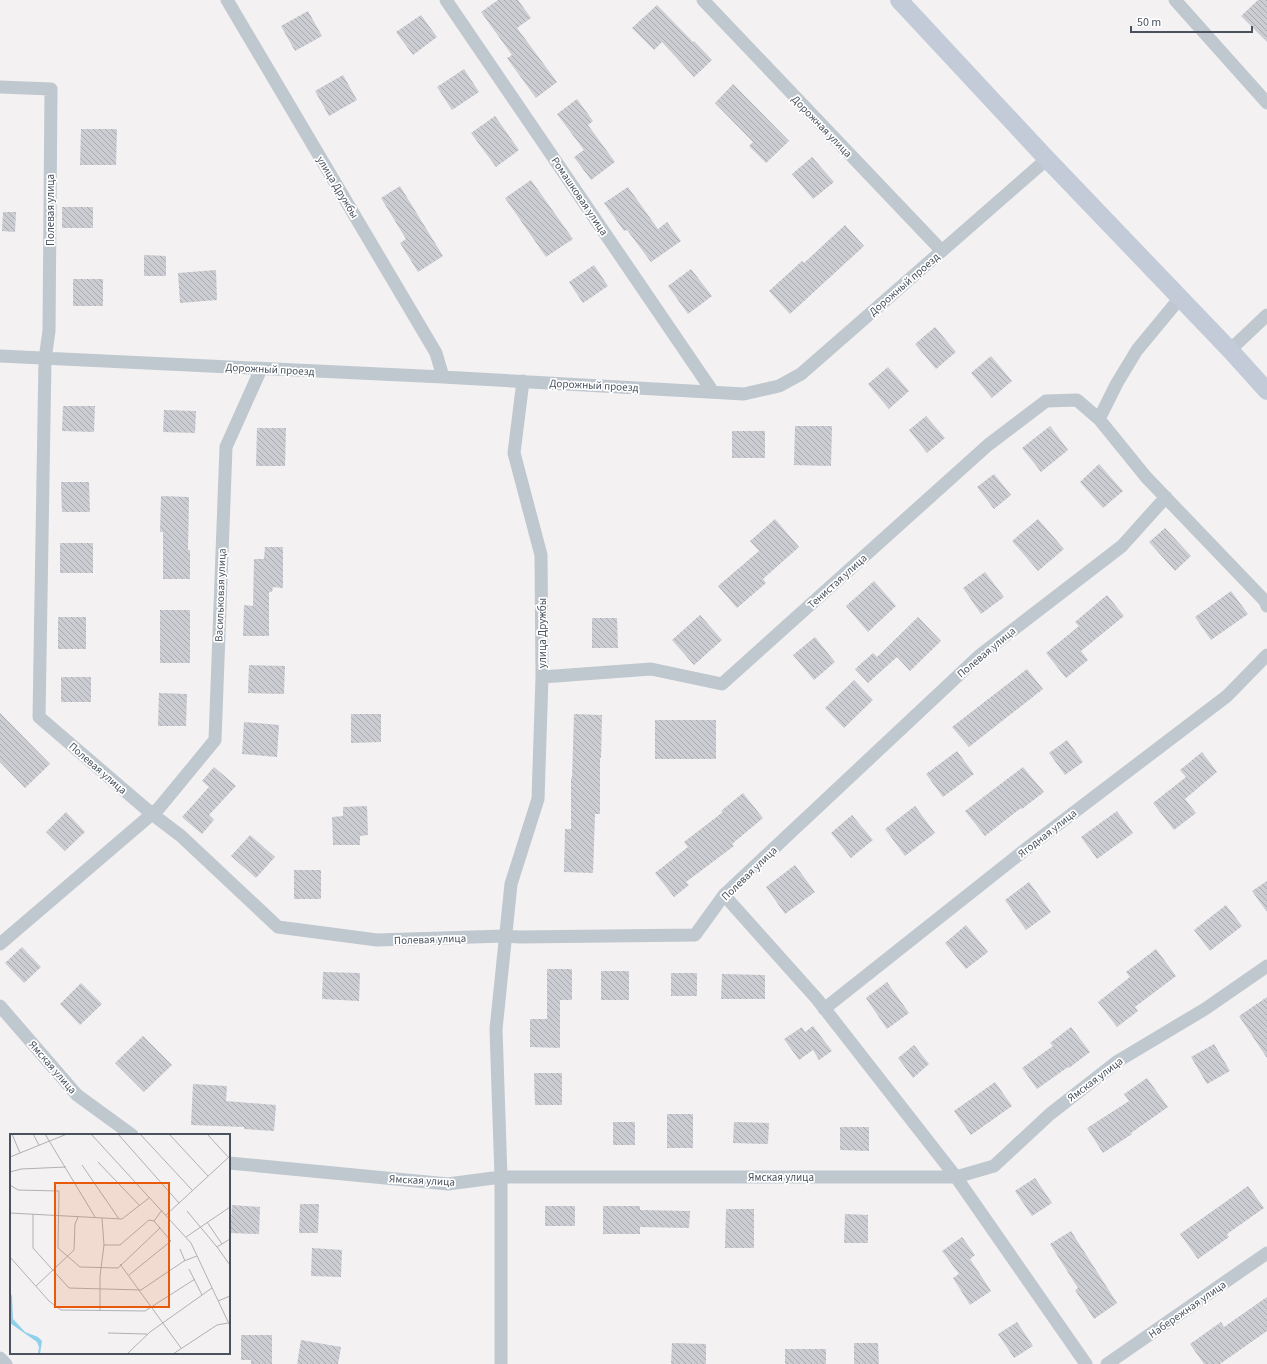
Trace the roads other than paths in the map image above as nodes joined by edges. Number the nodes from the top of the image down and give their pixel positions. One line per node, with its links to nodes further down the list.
1 (227, 0): 16 (street, улица Дружбы)
2 (446, 0): 19 (street, Ромашковая улица)
3 (703, 0): 9 (street, Дорожная улица)
4 (899, 0): 8 (main road)
5 (1175, 0): 7 (street)
6 (0, 87): 14 (street, Полевая улица)
7 (1267, 103)
8 (1047, 159): 9 (street, Дорожный проезд); 10 (main road)
9 (942, 251): 19 (street, Дорожный проезд)
10 (1180, 298): 12 (main road); 20 (street)
11 (1267, 315): 12 (street)
12 (1230, 350): 18 (main road)
13 (0, 356): 14 (street, Дорожный проезд)
14 (46, 359): 15 (street, Дорожный проезд); 25 (street, Полевая улица)
15 (260, 369): 16 (street, Дорожный проезд); 25 (street, Васильковая улица)
16 (443, 377): 17 (street, Дорожный проезд)
17 (523, 381): 19 (street, Дорожный проезд); 24 (street, улица Дружбы)
18 (1267, 391)
19 (713, 392)
20 (1099, 419): 21 (street); 24 (street, Тенистая улица)
21 (1166, 497): 22 (street); 26 (street, Полевая улица)
22 (1267, 606)
23 (1267, 655): 31 (street, Ягодная улица)
24 (542, 677): 27 (street, улица Дружбы)
25 (155, 811): 27 (street, Полевая улица); 28 (street, Васильковая улица)
26 (724, 895): 27 (street, Полевая улица); 31 (street)
27 (504, 936): 34 (street, улица Дружбы)
28 (0, 944)
29 (1267, 966): 35 (street, Ямская улица)
30 (0, 1006): 32 (street, Ямская улица)
31 (824, 1009): 35 (street)
32 (131, 1134)
33 (230, 1163): 34 (street, Ямская улица)
34 (501, 1177): 35 (street, Ямская улица); 39 (street, улица Дружбы)
35 (956, 1177): 40 (street)
36 (1267, 1253): 41 (street, Набережная улица)
37 (0, 1358): 38 (street)
38 (6, 1364)
39 (501, 1364)
40 (1086, 1364)
41 (1107, 1364)

